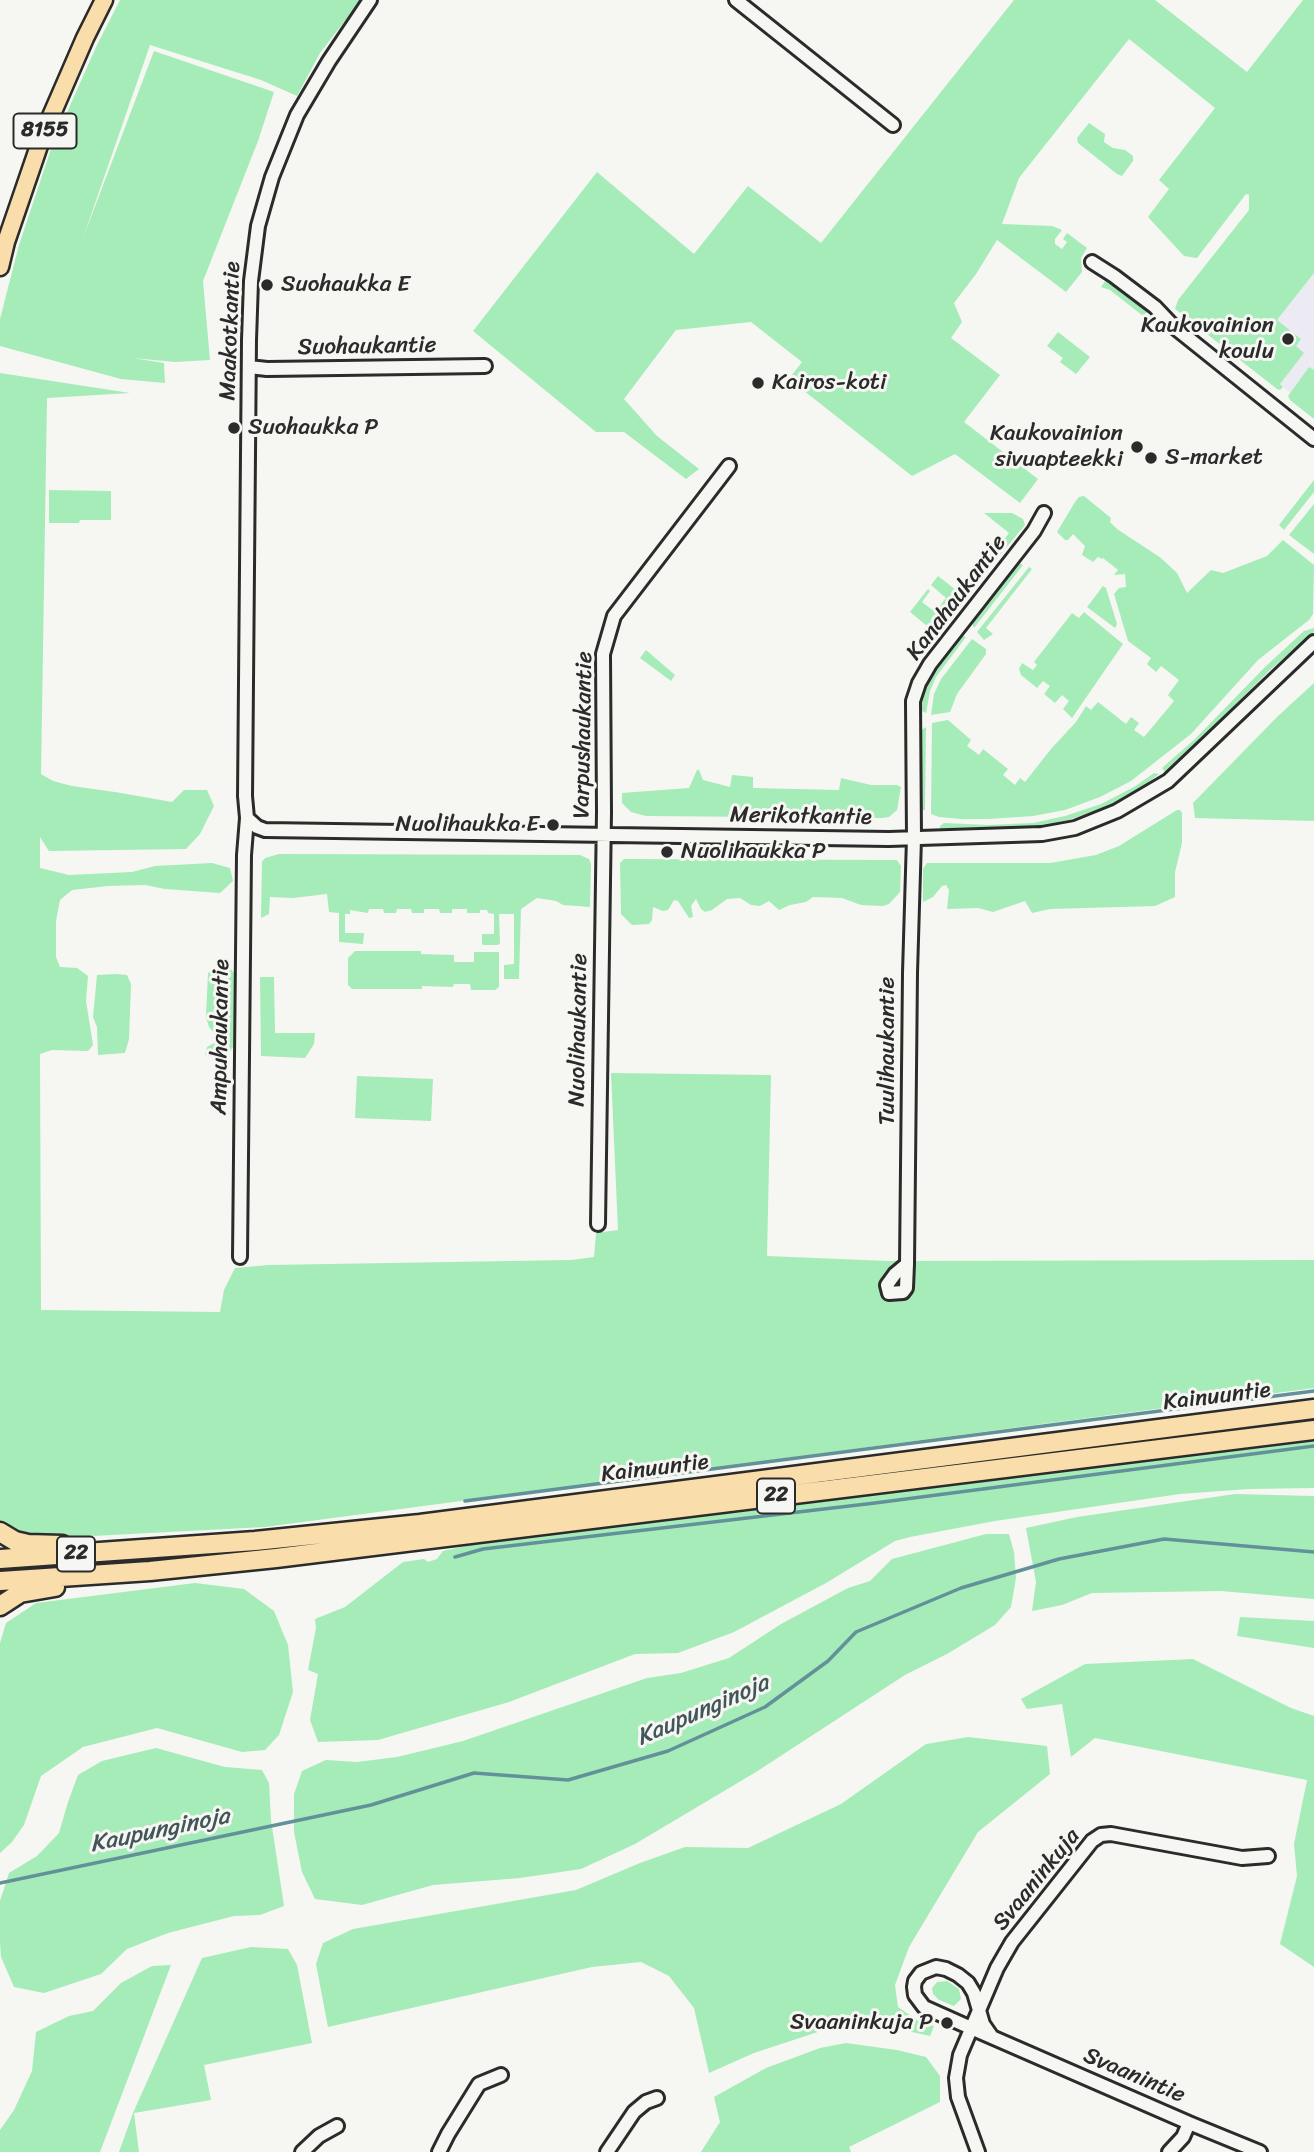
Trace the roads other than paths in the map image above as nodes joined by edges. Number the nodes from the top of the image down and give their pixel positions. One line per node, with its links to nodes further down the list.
1 (104, 0): 6 (main road, 8155)
2 (370, 0): 8 (street, Maakotkantie)
3 (736, 0): 4 (street)
4 (893, 125)
5 (1092, 262): 9 (street)
6 (0, 267)
7 (485, 366): 8 (street, Suohaukantie)
8 (249, 367): 15 (street, Maakotkantie)
9 (1314, 439)
10 (729, 466): 16 (street, Varpushaukantie)
11 (1044, 513): 17 (street, Kanahaukantie)
12 (1314, 642): 14 (street, Merikotkantie)
13 (1314, 650): 14 (street, Merikotkantie)
14 (1298, 659): 17 (street, Merikotkantie)
15 (247, 818): 16 (street, Merikotkantie); 19 (street, Ampuhaukantie)
16 (603, 835): 17 (street, Merikotkantie); 18 (street, Nuolihaukantie)
17 (914, 838): 20 (street, Tuulihaukantie)
18 (598, 1224)
19 (240, 1257)
20 (907, 1264)
21 (1314, 1409): 24 (highway, Kainuuntie / 22)
22 (1314, 1430): 26 (highway, Kainuuntie / 22)
23 (0, 1532): 24 (highway)
24 (153, 1548): 25 (highway, Kainuuntie / 22)
25 (0, 1559)
26 (118, 1573): 27 (highway, Kainuuntie / 22); 28 (highway)
27 (0, 1581)
28 (0, 1606)
29 (1268, 1856): 30 (street, Svaaninkuja)
30 (979, 2010): 31 (street, Svaaninkuja); 31 (street, Svaanintie); 32 (street, Svaanintie)
31 (971, 2028): 32 (street, Svaanintie); 40 (street, Svaaninkuja)
32 (992, 2038): 35 (street, Svaanintie)
33 (501, 2075): 38 (street)
34 (657, 2098): 39 (street)
35 (1189, 2123): 41 (street); 42 (street, Svaanintie)
36 (337, 2126): 37 (street)
37 (302, 2152)
38 (439, 2152)
39 (607, 2152)
40 (978, 2152)
41 (1169, 2152)
42 (1260, 2152)

